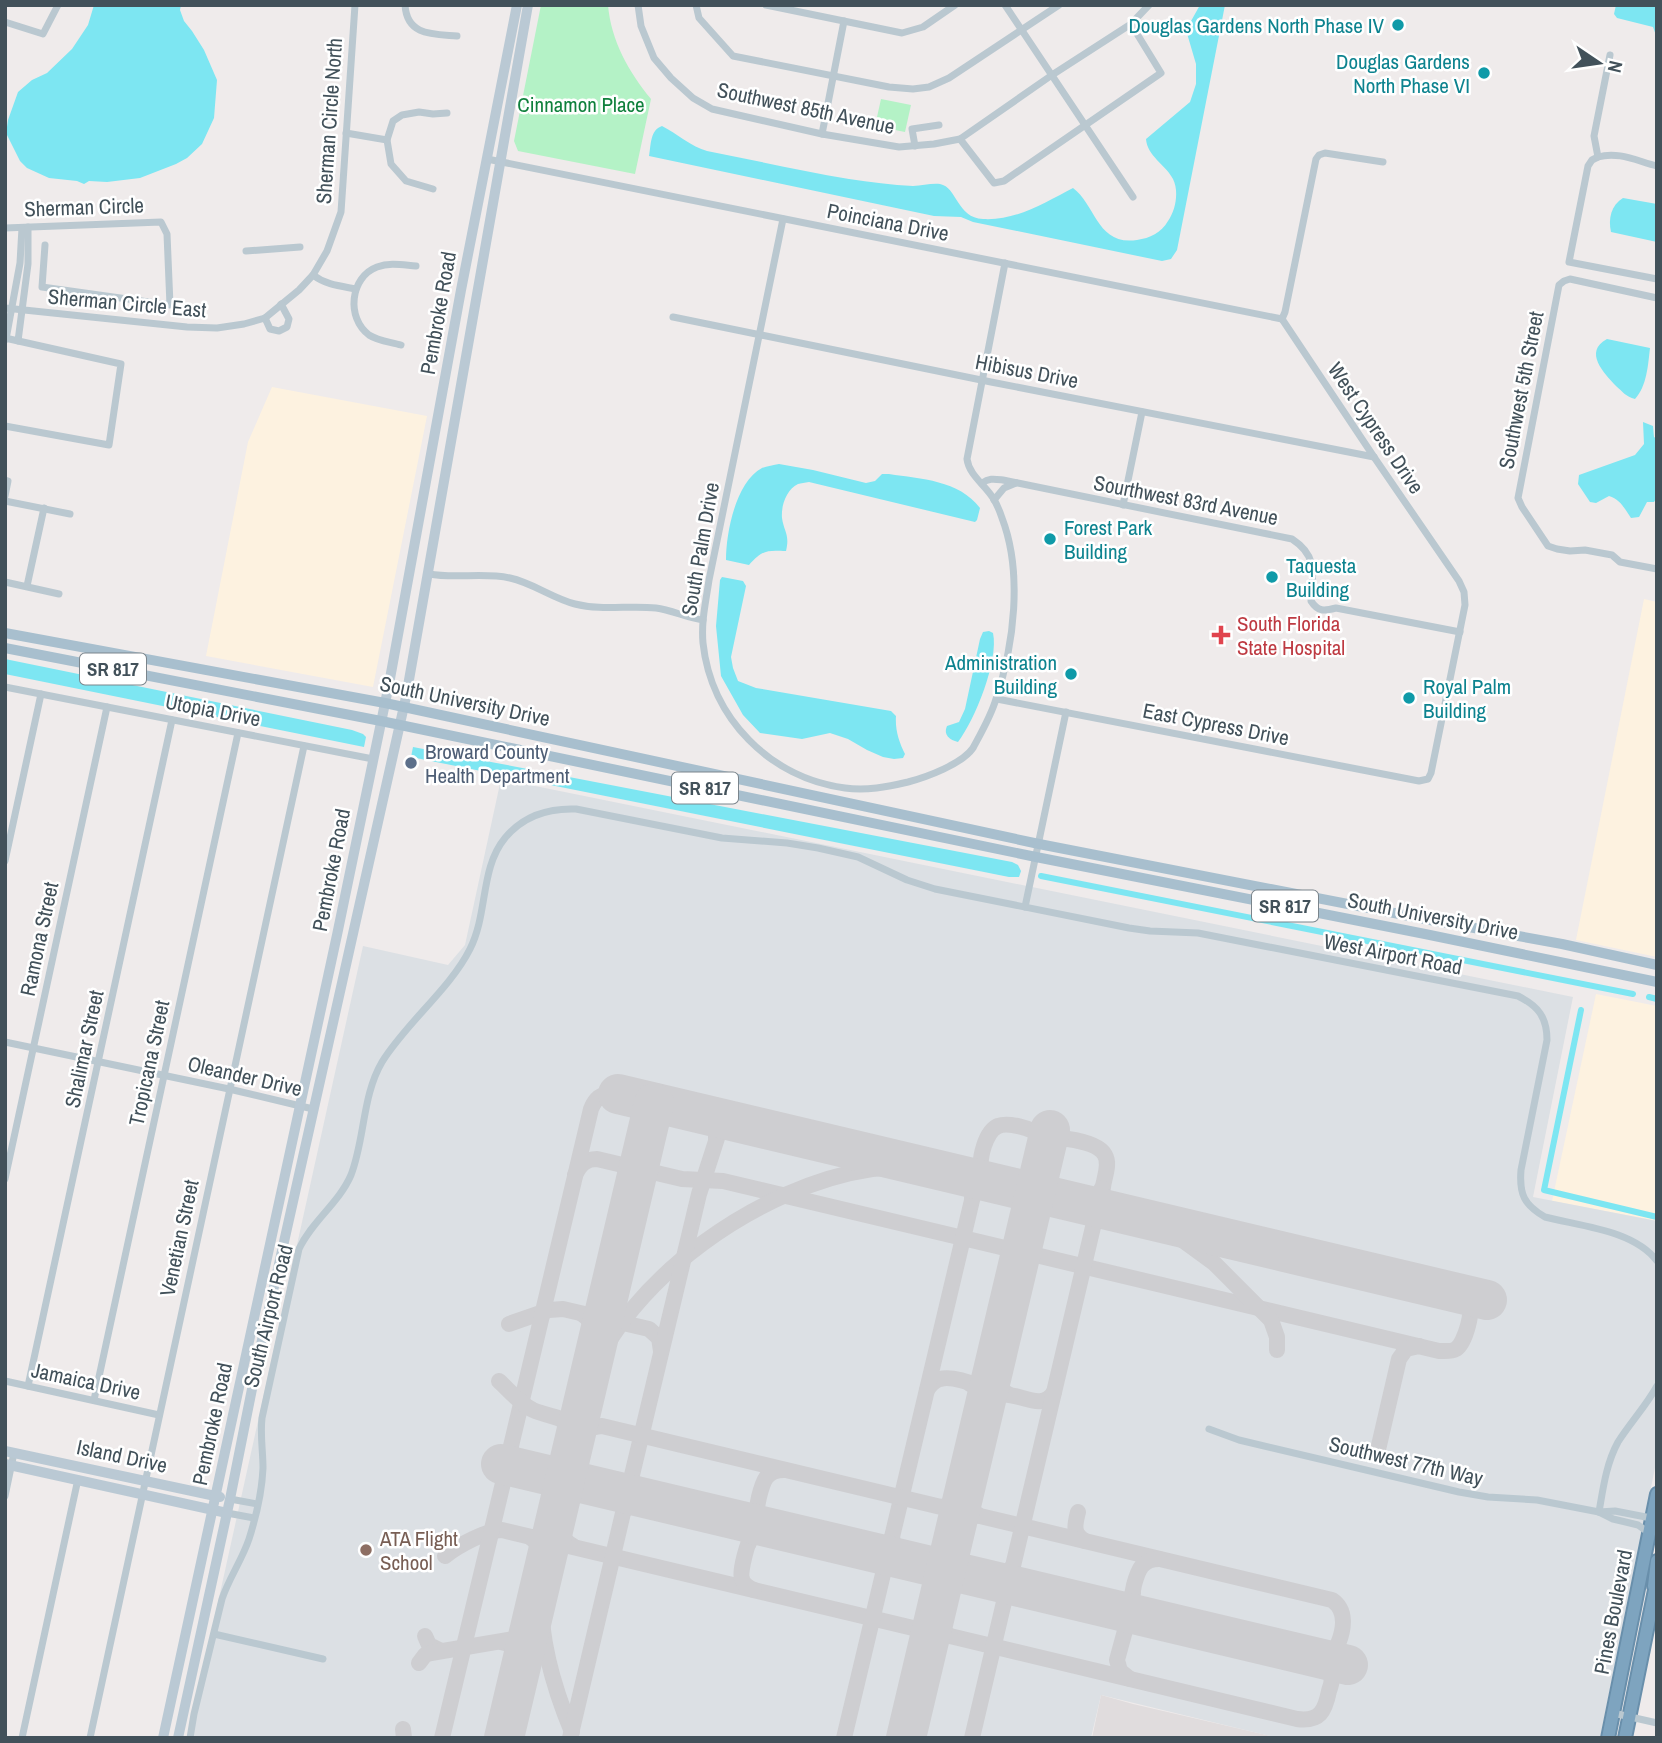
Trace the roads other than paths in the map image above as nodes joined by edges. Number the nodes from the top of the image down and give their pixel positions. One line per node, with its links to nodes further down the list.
1 (58, 5): 15 (street)
2 (355, 5): 25 (street, Sherman Circle North)
3 (405, 5): 18 (street)
4 (517, 5): 31 (main road, Pembroke Road)
5 (528, 5): 32 (main road, Pembroke Road)
6 (638, 5): 26 (street, Southwest 85th Avenue)
7 (696, 5): 21 (street)
8 (766, 5): 13 (street)
9 (955, 5): 14 (street)
10 (1004, 5): 17 (street)
11 (1059, 5): 17 (street)
12 (1149, 5): 16 (street, Southwest 85th Avenue)
13 (807, 9): 14 (street)
14 (844, 21): 21 (street)
15 (5, 22)
16 (1131, 24): 20 (street, Southwest 85th Avenue); 24 (street)
17 (1020, 30): 20 (street); 21 (street)
18 (457, 36)
19 (1610, 55): 30 (street)
20 (1052, 75): 24 (street); 27 (street, Southwest 85th Avenue)
21 (833, 76): 26 (street)
22 (447, 113): 28 (street)
23 (939, 125): 29 (street)
24 (1084, 127): 27 (street); 36 (street)
25 (346, 133): 28 (street); 47 (street, Sherman Circle North)
26 (822, 134): 29 (street, Southwest 85th Avenue)
27 (960, 139): 29 (street, Southwest 85th Avenue)
28 (387, 140): 35 (street)
29 (915, 146)
30 (1598, 157): 34 (street); 48 (street)
31 (487, 159): 32 (street, Poinciana Drive); 58 (main road, Pembroke Road)
32 (499, 162): 37 (street, Poinciana Drive); 59 (main road, Pembroke Road)
33 (1383, 162): 57 (street)
34 (1657, 166)
35 (433, 189)
36 (1133, 197)
37 (783, 219): 44 (street, Poinciana Drive); 60 (street, South Palm Drive)
38 (5, 228): 39 (street, Sherman Circle)
39 (25, 228): 40 (street, Sherman Circle); 43 (street); 46 (street)
40 (45, 245)
41 (300, 247): 42 (street)
42 (246, 251)
43 (28, 252): 46 (street); 50 (street)
44 (1005, 263): 57 (street, Poinciana Drive); 64 (street)
45 (416, 266): 49 (street)
46 (22, 275): 50 (street); 53 (street)
47 (313, 275): 49 (street); 52 (street, Sherman Circle North)
48 (1657, 279)
49 (356, 289): 63 (street)
50 (24, 293): 54 (street)
51 (1657, 298): 76 (street, Southwest 5th Street)
52 (281, 304): 56 (street, Sherman Circle East); 56 (street)
53 (9, 309): 54 (street, Sherman Circle East); 61 (street)
54 (22, 311): 56 (street, Sherman Circle East); 62 (street)
55 (673, 317): 60 (street, Hibisus Drive)
56 (265, 318)
57 (1282, 319): 67 (street, West Cypress Drive)
58 (456, 321): 59 (main road); 90 (main road, Pembroke Road)
59 (471, 324): 77 (main road, Pembroke Road)
60 (759, 335): 64 (street, Hibisus Drive); 81 (street, South Palm Drive)
61 (6, 338): 62 (street)
62 (18, 341): 66 (street)
63 (401, 345)
64 (982, 380): 65 (street, Hibisus Drive); 69 (street)
65 (1142, 412): 67 (street, Hibisus Drive); 73 (street)
66 (5, 426)
67 (1374, 457): 82 (street, West Cypress Drive)
68 (5, 480): 71 (street)
69 (982, 483): 70 (street, Sourthwest 83rd Avenue); 72 (street)
70 (1017, 483): 72 (street); 73 (street, Sourthwest 83rd Avenue)
71 (5, 499): 74 (street)
72 (995, 500): 89 (street)
73 (1123, 505): 82 (street, Sourthwest 83rd Avenue)
74 (44, 508): 75 (street); 79 (street)
75 (70, 514)
76 (1657, 569)
77 (429, 574): 81 (street); 92 (main road, Pembroke Road)
78 (5, 582): 79 (street)
79 (27, 586): 80 (street)
80 (59, 594)
81 (703, 620): 89 (street, South Palm Drive)
82 (1460, 632): 100 (street, West Cypress Drive)
83 (5, 633): 86 (main road, South University Drive / SR 817)
84 (5, 648): 85 (main road, South University Drive / SR 817)
85 (101, 667): 86 (main road); 95 (main road, South University Drive / SR 817)
86 (199, 669): 90 (main road, South University Drive / SR 817)
87 (5, 687): 88 (street, Utopia Drive)
88 (41, 694): 91 (street, Utopia Drive); 104 (street)
89 (997, 699): 93 (street, East Cypress Drive)
90 (385, 703): 92 (main road, South University Drive / SR 817); 95 (main road, Pembroke Road)
91 (107, 707): 94 (street, Utopia Drive); 109 (street, Ramona Street)
92 (404, 708): 96 (main road, Pembroke Road); 102 (main road, South University Drive / SR 817)
93 (1066, 712): 100 (street, East Cypress Drive); 102 (street)
94 (172, 720): 97 (street, Utopia Drive); 110 (street, Shalimar Street)
95 (381, 722): 96 (main road, South University Drive / SR 817); 99 (main road, Pembroke Road)
96 (400, 726): 103 (main road, South University Drive / SR 817); 114 (main road, Pembroke Road)
97 (238, 733): 98 (street, Utopia Drive); 111 (street, Tropicana Street)
98 (304, 746): 99 (street, Utopia Drive); 112 (street, Venetian Street)
99 (373, 759): 113 (main road, Pembroke Road)
100 (1428, 779)
101 (524, 821): 105 (street, West Airport Road); 132 (street, South Airport Road)
102 (1039, 844): 103 (street); 106 (main road, South University Drive / SR 817)
103 (1036, 857): 105 (street); 107 (main road, South University Drive / SR 817)
104 (5, 861)
105 (1025, 907): 116 (street, West Airport Road)
106 (1657, 965)
107 (1657, 982)
108 (5, 1042): 109 (street, Oleander Drive)
109 (34, 1048): 110 (street, Oleander Drive); 115 (street, Ramona Street)
110 (99, 1061): 111 (street, Oleander Drive); 118 (street, Shalimar Street)
111 (164, 1075): 112 (street, Oleander Drive); 120 (street, Tropicana Street)
112 (229, 1089): 113 (street, Oleander Drive); 121 (street, Venetian Street)
113 (300, 1106): 114 (street, Oleander Drive); 130 (main road, Pembroke Road)
114 (313, 1109): 131 (main road, Pembroke Road)
115 (5, 1179)
116 (1657, 1261)
117 (5, 1381): 118 (street, Jamaica Drive)
118 (28, 1387): 120 (street, Jamaica Drive)
119 (1657, 1387): 135 (street)
120 (94, 1400): 121 (street, Jamaica Drive)
121 (159, 1415): 126 (street, Venetian Street)
122 (1209, 1429): 135 (street, Southwest 77th Way)
123 (10, 1452): 124 (street); 126 (main road, Island Drive)
124 (9, 1464): 125 (main road, Island Drive); 129 (street)
125 (78, 1479): 127 (main road, Island Drive); 146 (street)
126 (146, 1481): 127 (street, Venetian Street); 130 (main road, Island Drive)
127 (143, 1494): 133 (main road, Island Drive); 147 (street, Venetian Street)
128 (1657, 1494): 137 (highway, Pines Boulevard)
129 (5, 1496)
130 (216, 1496): 131 (main road, Island Drive); 133 (main road, Pembroke Road)
131 (230, 1499): 132 (street); 134 (main road, Pembroke Road)
132 (257, 1504): 136 (street, South Airport Road)
133 (213, 1510): 134 (main road, Island Drive); 148 (main road, Pembroke Road)
134 (227, 1513): 136 (street); 149 (main road, Pembroke Road)
135 (1598, 1513): 137 (street, Southwest 77th Way); 137 (street, Southwest 77th Way)
136 (254, 1518): 141 (street, South Airport Road)
137 (1652, 1526): 143 (highway, Pines Boulevard)
138 (1657, 1561): 140 (highway)
139 (1657, 1580): 140 (highway, Pines Boulevard)
140 (1653, 1597): 144 (highway, Pines Boulevard)
141 (214, 1634): 142 (street); 150 (street, South Airport Road)
142 (323, 1659)
143 (1613, 1713): 144 (street); 151 (highway, Pines Boulevard)
144 (1629, 1717): 145 (street); 152 (highway, Pines Boulevard)
145 (1657, 1723)
146 (22, 1738)
147 (90, 1738)
148 (163, 1738)
149 (178, 1738)
150 (190, 1738)
151 (1608, 1738)
152 (1625, 1738)

